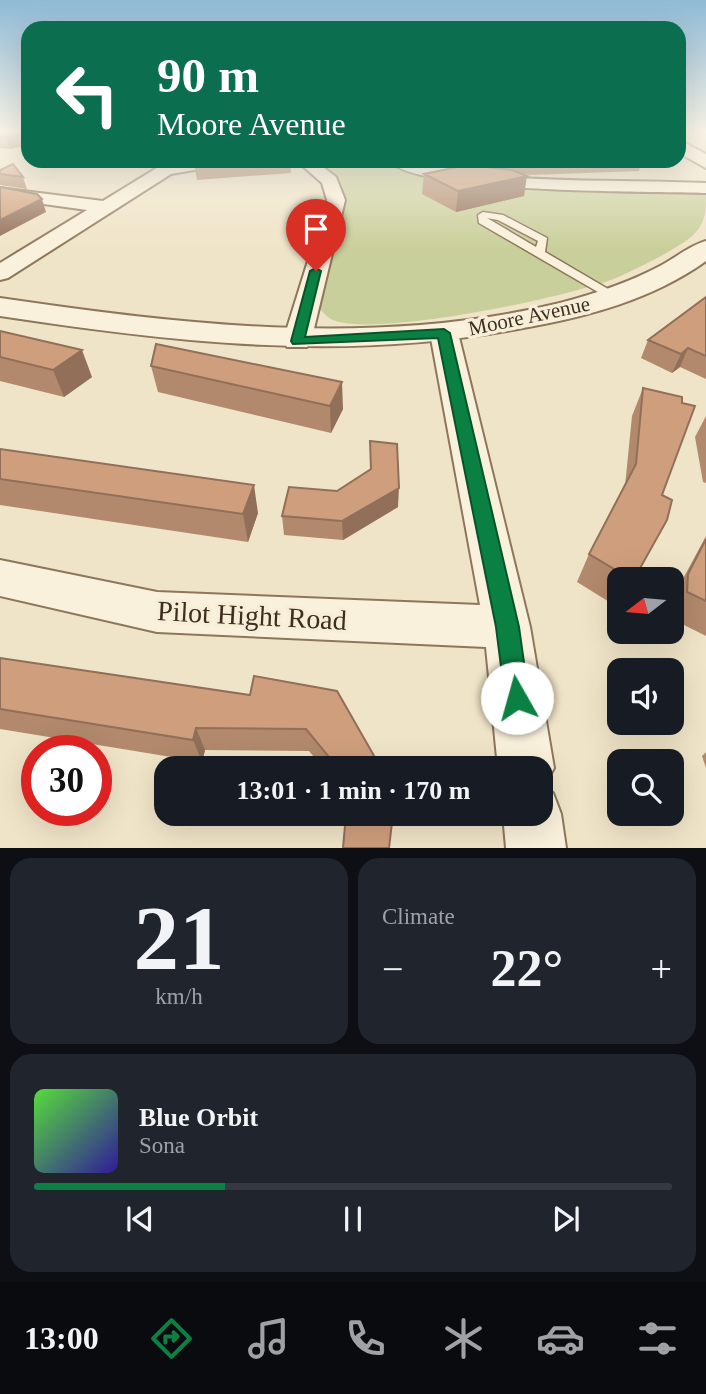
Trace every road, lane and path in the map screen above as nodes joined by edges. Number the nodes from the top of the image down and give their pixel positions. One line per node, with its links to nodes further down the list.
1 (163, 171): 6 (street)
2 (317, 171): 13 (street)
3 (432, 171): 4 (street)
4 (706, 187)
5 (3, 195): 6 (street)
6 (105, 207): 9 (street)
7 (706, 249): 10 (street, Moore Avenue)
8 (539, 254): 8 (lane); 10 (lane)
9 (0, 273)
10 (614, 296): 12 (street, Moore Avenue)
11 (0, 307): 13 (street, Moore Avenue)
12 (444, 333): 13 (street, Moore Avenue); 15 (street)
13 (298, 341)
14 (0, 578): 15 (street, Pilot Hight Road)
15 (508, 627): 16 (street)
16 (524, 756)
17 (533, 826): 18 (street)
18 (536, 848)

